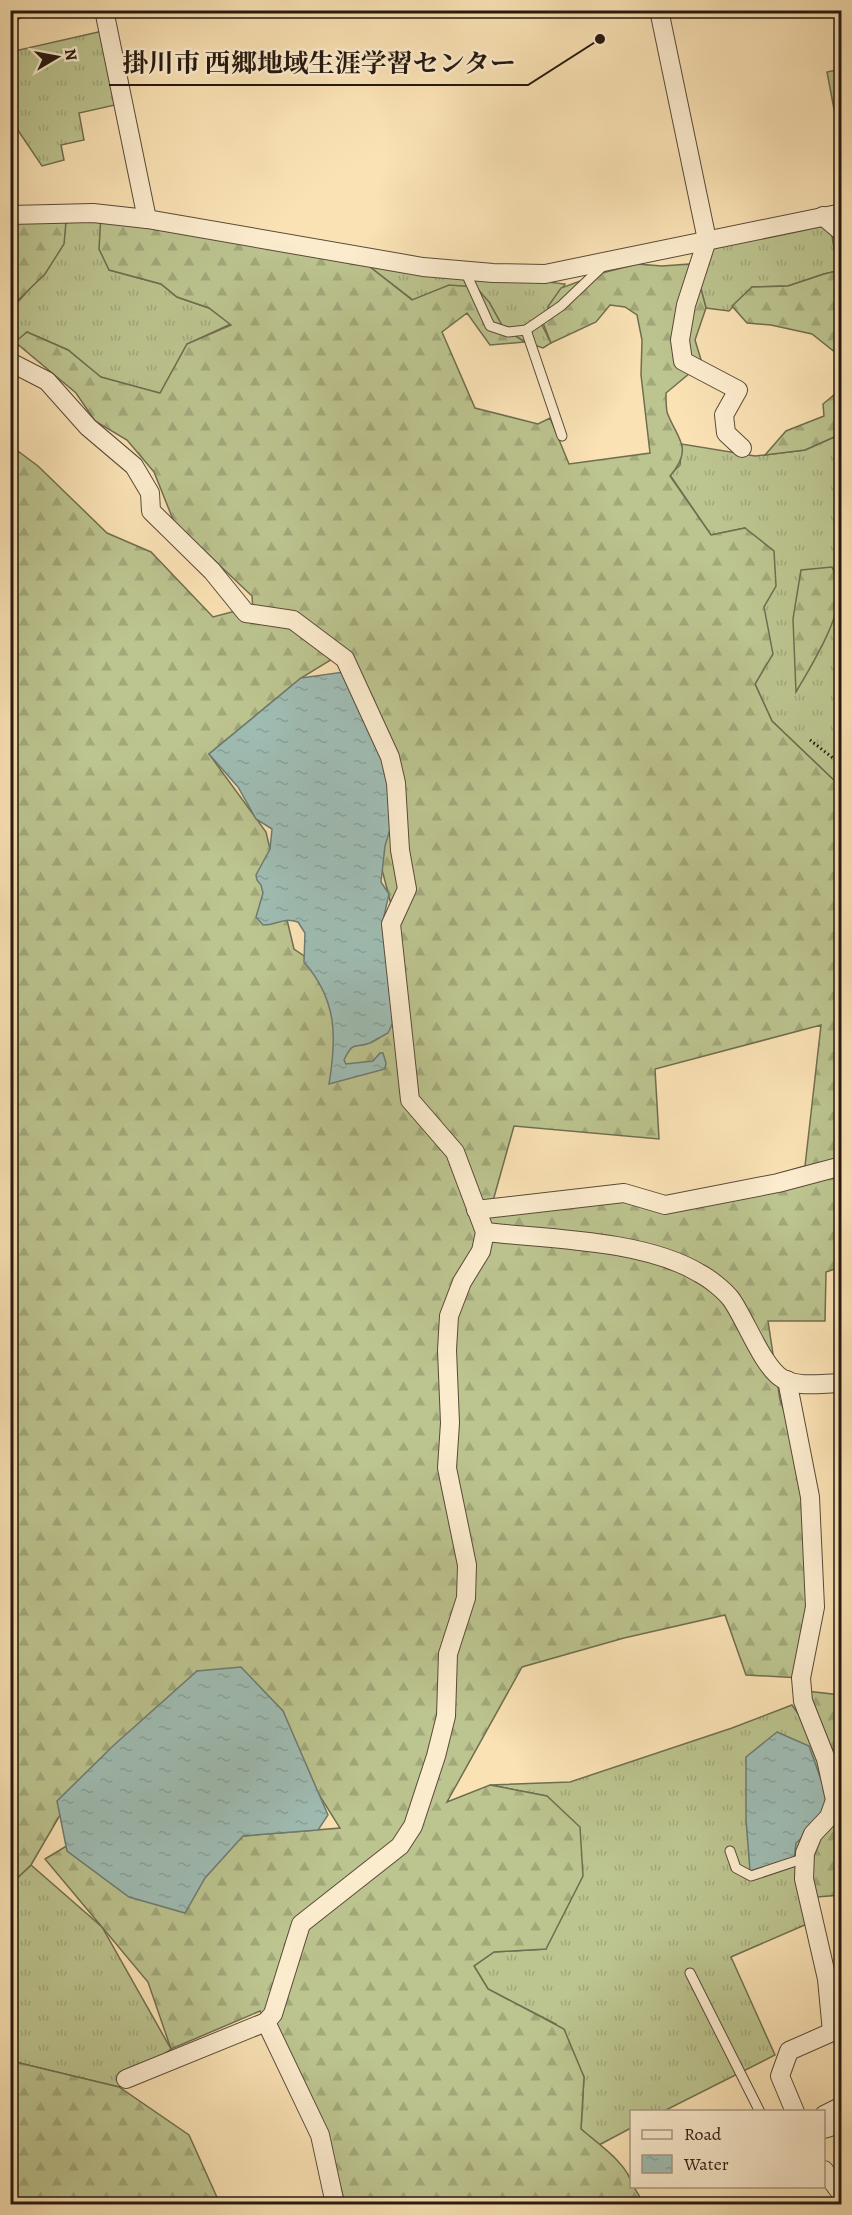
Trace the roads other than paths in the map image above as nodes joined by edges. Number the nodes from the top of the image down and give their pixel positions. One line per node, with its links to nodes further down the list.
1 (16, 10): 4 (street)
2 (104, 10): 8 (street)
3 (659, 10): 10 (street)
4 (10, 12)
5 (842, 213): 7 (street)
6 (10, 215): 8 (street)
7 (823, 216): 9 (street); 10 (street)
8 (147, 219): 12 (street)
9 (842, 232)
10 (707, 240): 11 (street); 16 (street)
11 (609, 261): 12 (street); 13 (lane)
12 (465, 271): 13 (lane)
13 (526, 330): 15 (lane)
14 (10, 362): 18 (street)
15 (562, 436)
16 (742, 448)
17 (842, 1166): 18 (street)
18 (476, 1210): 19 (street)
19 (485, 1232): 20 (street); 25 (street)
20 (787, 1380): 21 (street); 23 (street)
21 (842, 1383)
22 (730, 1851): 23 (lane)
23 (805, 1858): 29 (street)
24 (690, 1973): 28 (lane)
25 (266, 2022): 26 (street); 35 (street)
26 (126, 2079)
27 (842, 2106): 30 (street)
28 (758, 2110)
29 (794, 2110)
30 (825, 2114)
31 (842, 2127): 32 (street)
32 (825, 2129)
33 (825, 2171): 34 (street)
34 (842, 2195)
35 (335, 2205)

